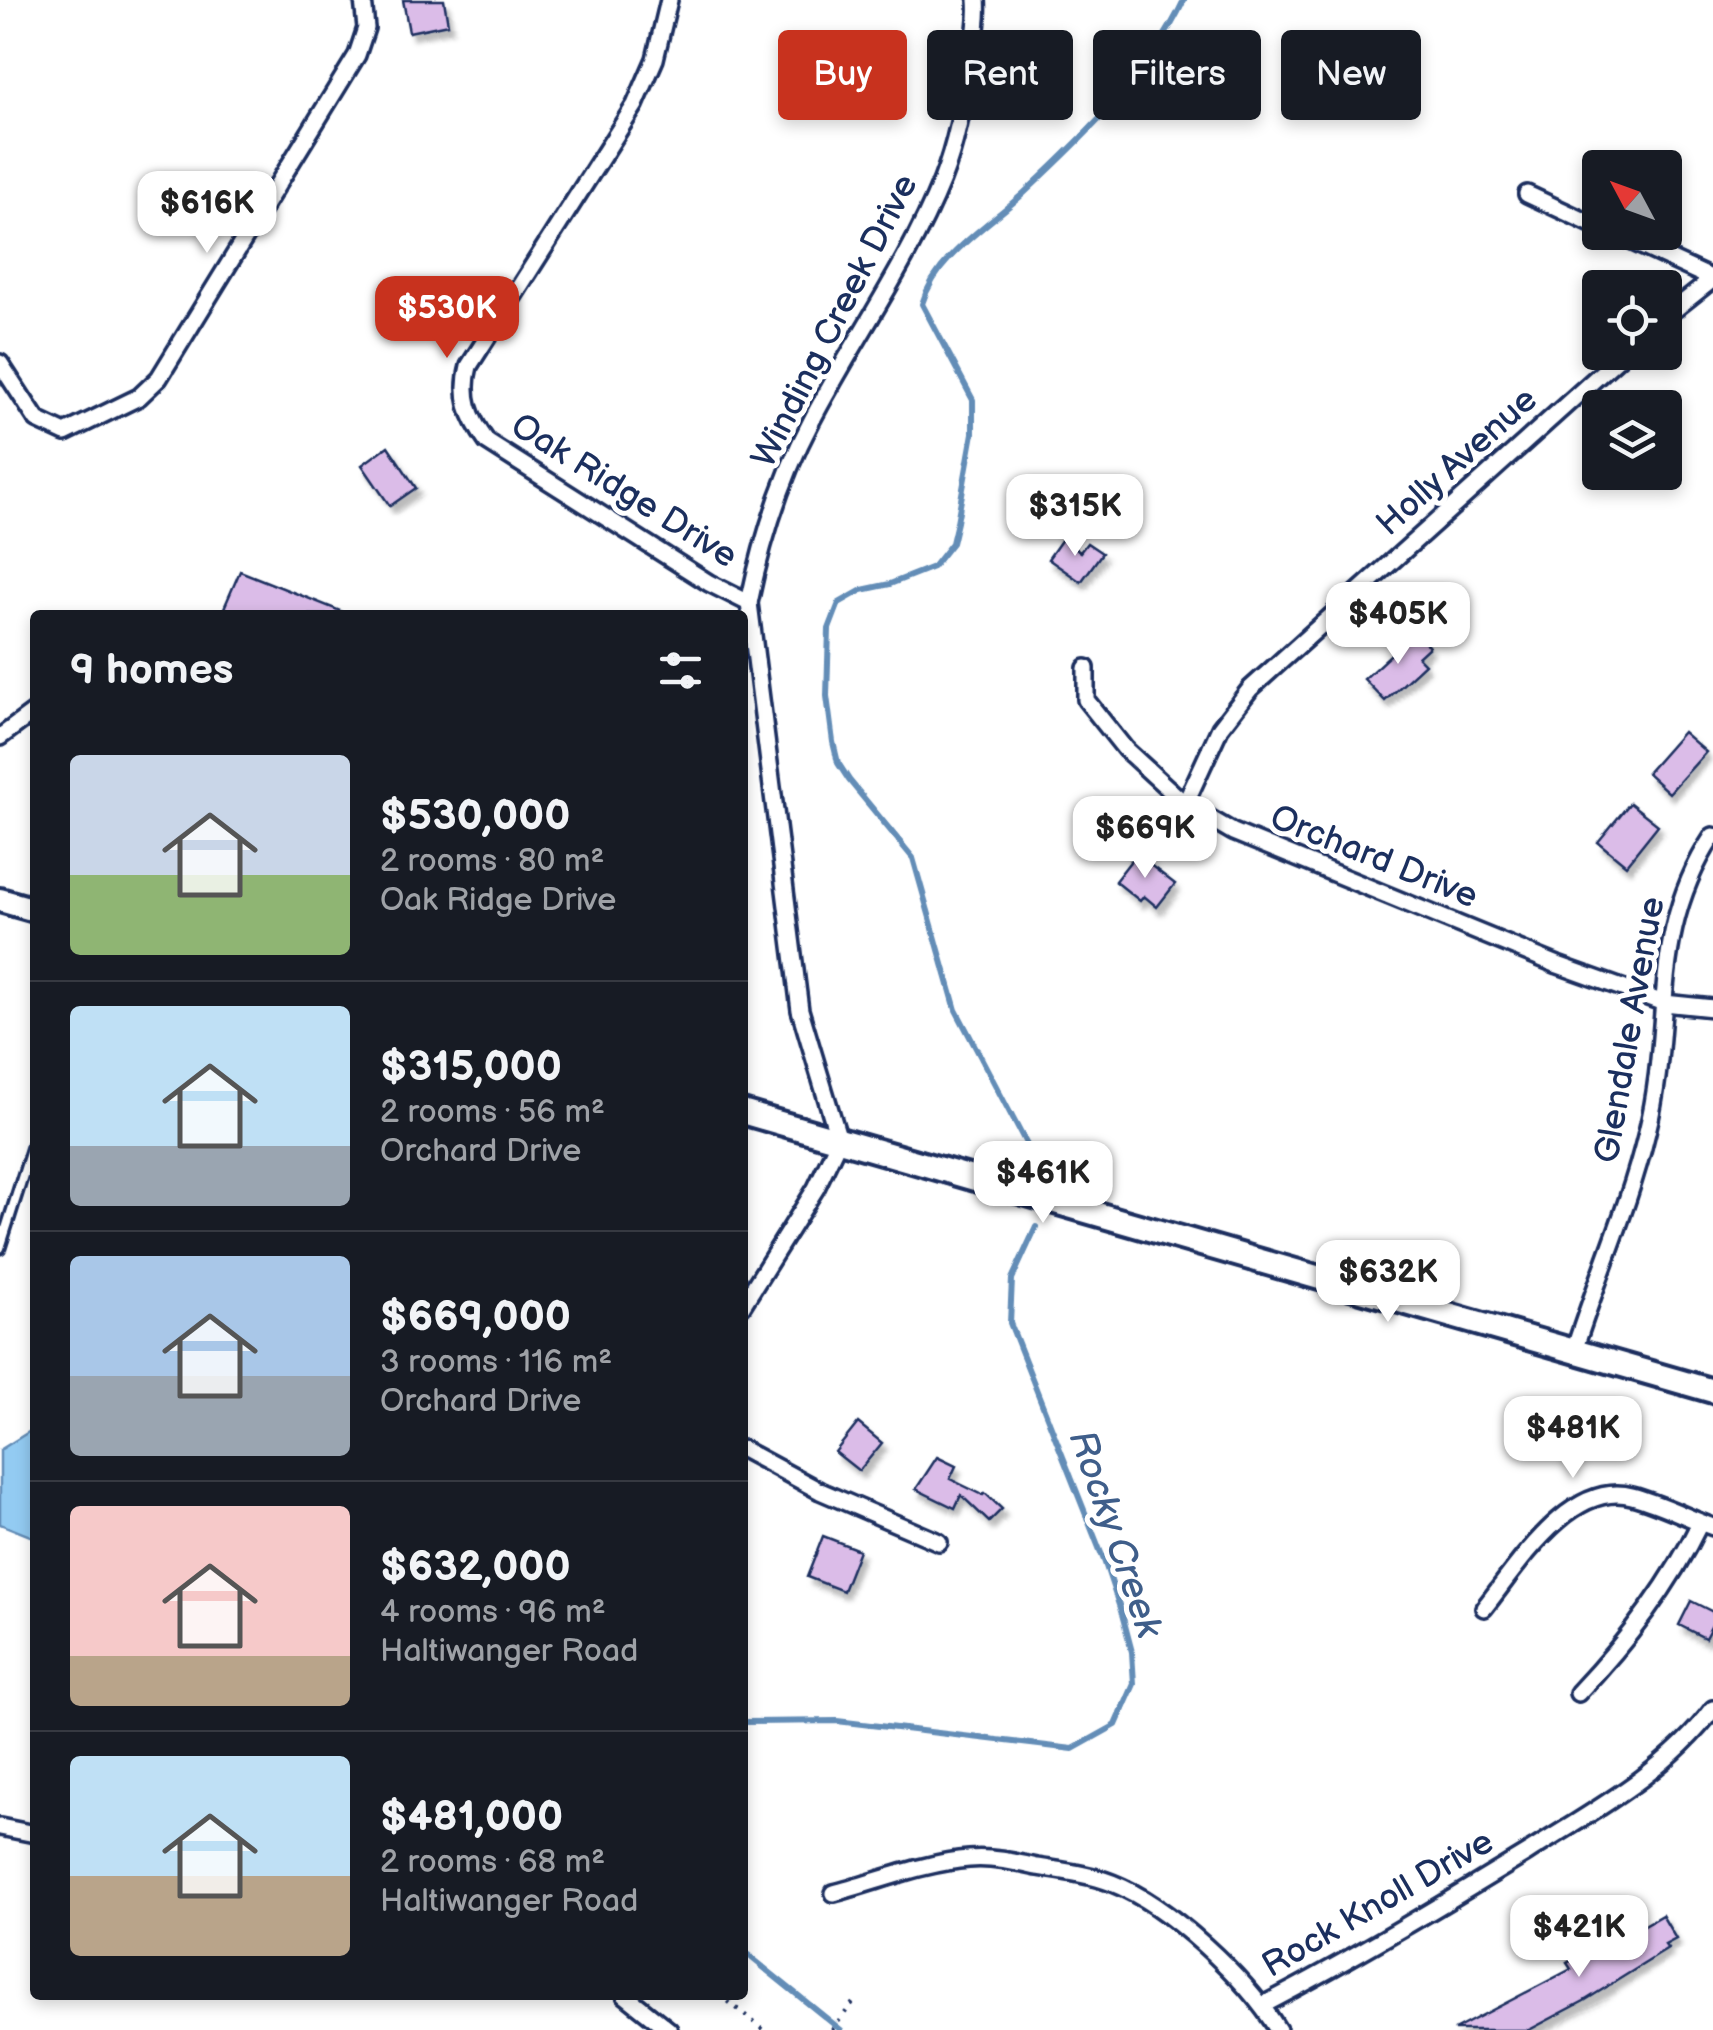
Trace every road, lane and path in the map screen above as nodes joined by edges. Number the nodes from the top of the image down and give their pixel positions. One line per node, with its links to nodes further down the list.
1 (363, 0): 9 (street)
2 (670, 0): 11 (street, Oak Ridge Drive)
3 (978, 0): 11 (street, Winding Creek Drive)
4 (1527, 194): 5 (street)
5 (1582, 220)
6 (1650, 250): 7 (street)
7 (1713, 279): 8 (street)
8 (1682, 304)
9 (0, 363)
10 (1605, 370): 15 (street, Holly Avenue)
11 (749, 603): 22 (street, Winding Creek Drive)
12 (1086, 668): 15 (street, Orchard Drive)
13 (30, 714): 14 (street)
14 (0, 737)
15 (1186, 804): 19 (street, Orchard Drive)
16 (1713, 836): 19 (street, Glendale Avenue)
17 (0, 900): 18 (street)
18 (30, 909)
19 (1664, 1003): 20 (street, Orchard Drive); 26 (street, Glendale Avenue)
20 (1713, 1008)
21 (748, 1114): 22 (street)
22 (839, 1140): 25 (street); 26 (street)
23 (30, 1153): 24 (lane)
24 (0, 1248)
25 (748, 1296)
26 (1574, 1351): 27 (street)
27 (1713, 1390)
28 (748, 1452): 30 (street)
29 (1707, 1525): 31 (street); 32 (street)
30 (939, 1542)
31 (1484, 1608)
32 (1578, 1693)
33 (1713, 1709): 40 (street, Rock Knoll Drive)
34 (0, 1827): 35 (street)
35 (30, 1833)
36 (834, 1893): 40 (street, Rock Knoll Drive)
37 (631, 2000): 41 (street)
38 (726, 2000): 42 (path)
39 (855, 2000): 43 (path)
40 (1263, 2006): 44 (street)
41 (669, 2030)
42 (764, 2030)
43 (832, 2030)
44 (1278, 2030)

